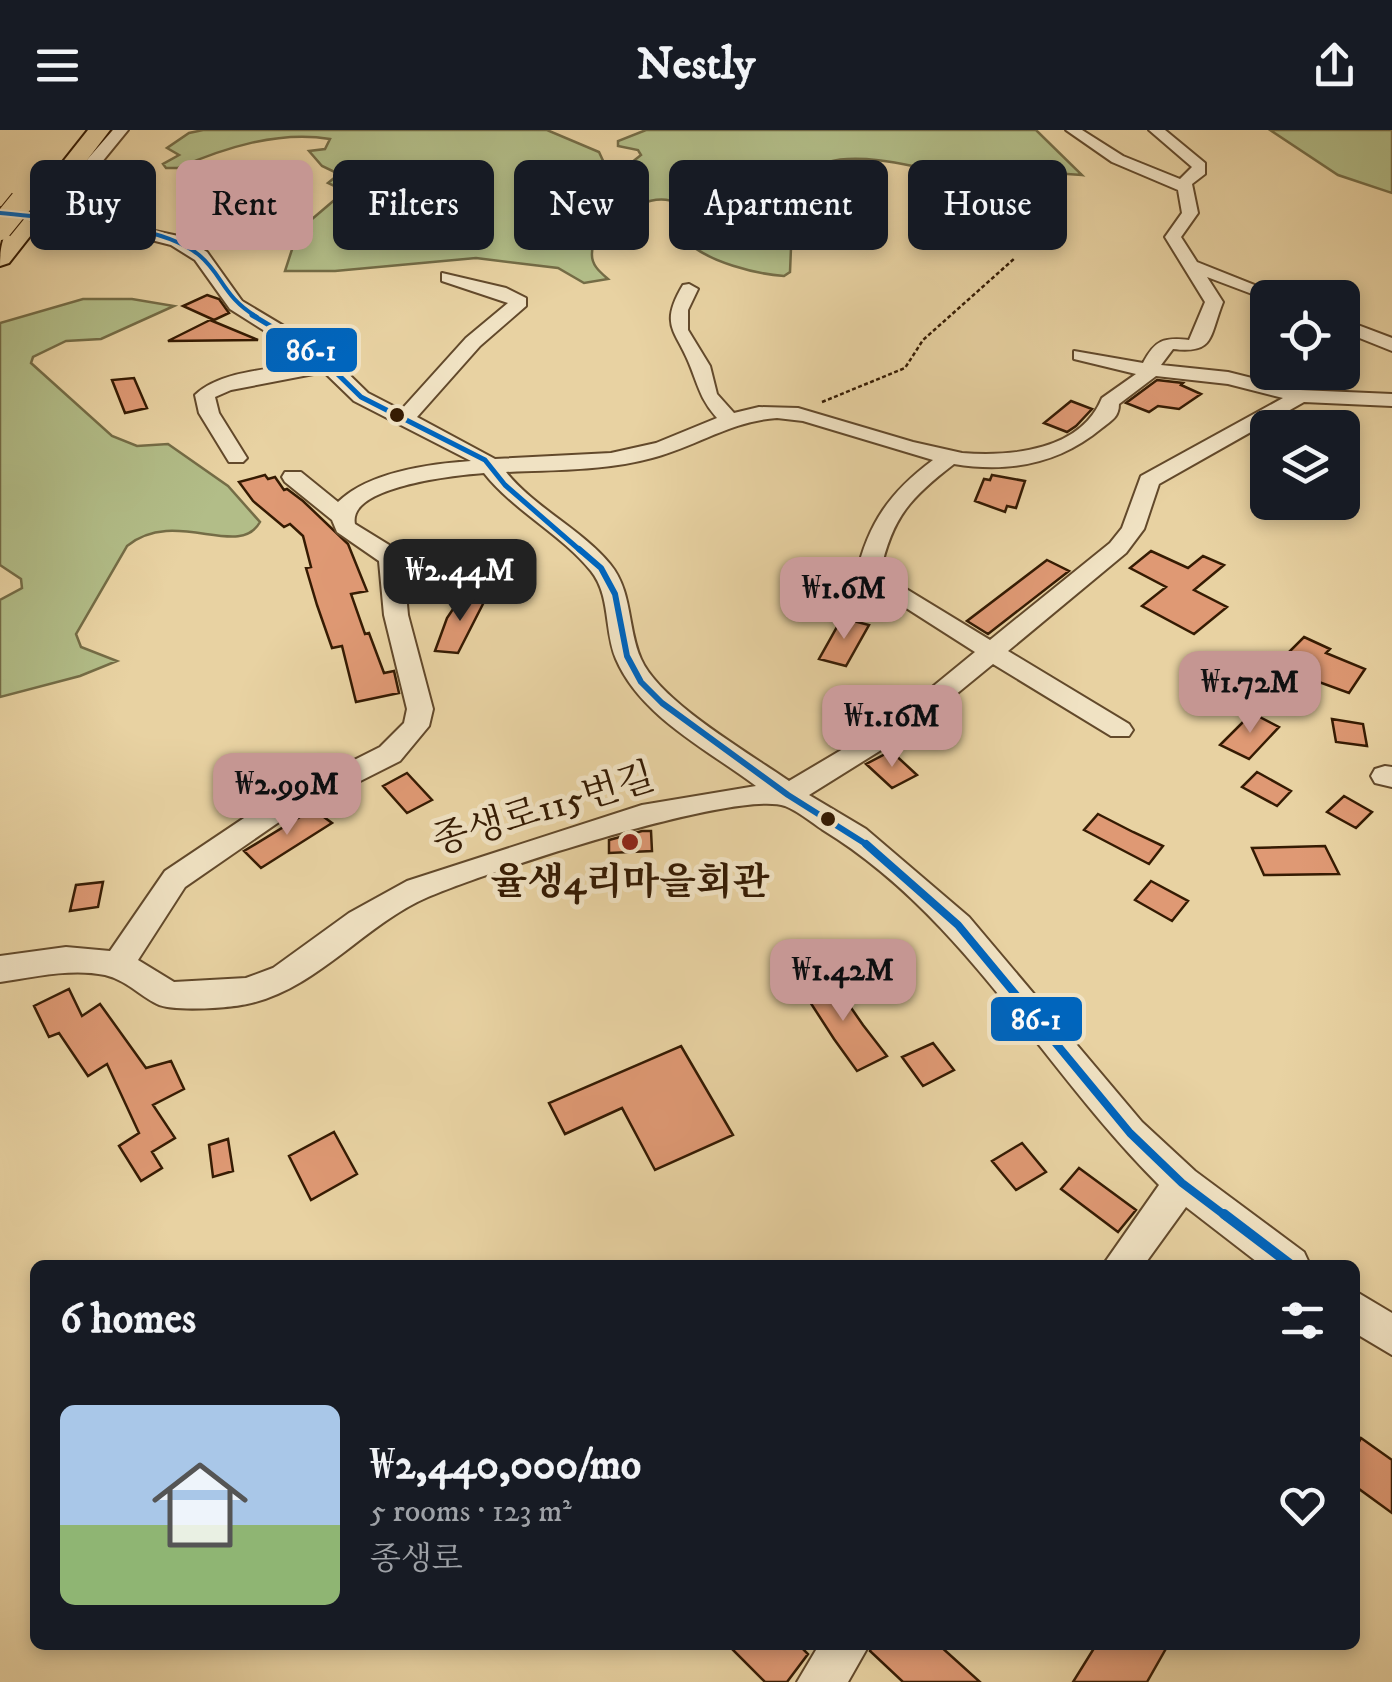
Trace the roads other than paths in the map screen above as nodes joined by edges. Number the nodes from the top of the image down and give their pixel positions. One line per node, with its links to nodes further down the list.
1 (76, 130): 8 (highway)
2 (99, 130): 8 (highway)
3 (121, 130): 6 (street)
4 (1072, 130): 7 (street)
5 (1156, 130): 7 (street)
6 (95, 160)
7 (1184, 187): 11 (street)
8 (15, 217): 10 (highway)
9 (156, 235): 18 (street)
10 (0, 258)
11 (1194, 266): 13 (street); 19 (street)
12 (448, 277): 22 (street)
13 (1250, 287)
14 (689, 290): 23 (street)
15 (1360, 332): 16 (street)
16 (1392, 345)
17 (1081, 354): 19 (street)
18 (328, 364): 22 (street); 25 (street)
19 (1147, 372): 20 (street); 24 (street)
20 (1300, 396): 21 (street); 29 (street)
21 (1392, 400)
22 (404, 418): 26 (street)
23 (728, 419): 24 (street); 26 (street)
24 (952, 456): 29 (street)
25 (236, 458)
26 (488, 464): 28 (street); 31 (street)
27 (292, 477): 28 (street)
28 (342, 518): 32 (street)
29 (992, 650): 30 (street); 31 (street)
30 (1120, 730)
31 (788, 795): 32 (street, 종생로115번길); 34 (street)
32 (117, 966): 33 (street, 종생로115번길)
33 (0, 968)
34 (1182, 1183): 35 (street); 36 (street)
35 (1126, 1260)
36 (1284, 1260)
37 (1360, 1314): 38 (street)
38 (1392, 1336)
39 (842, 1650): 40 (street)
40 (820, 1682)

